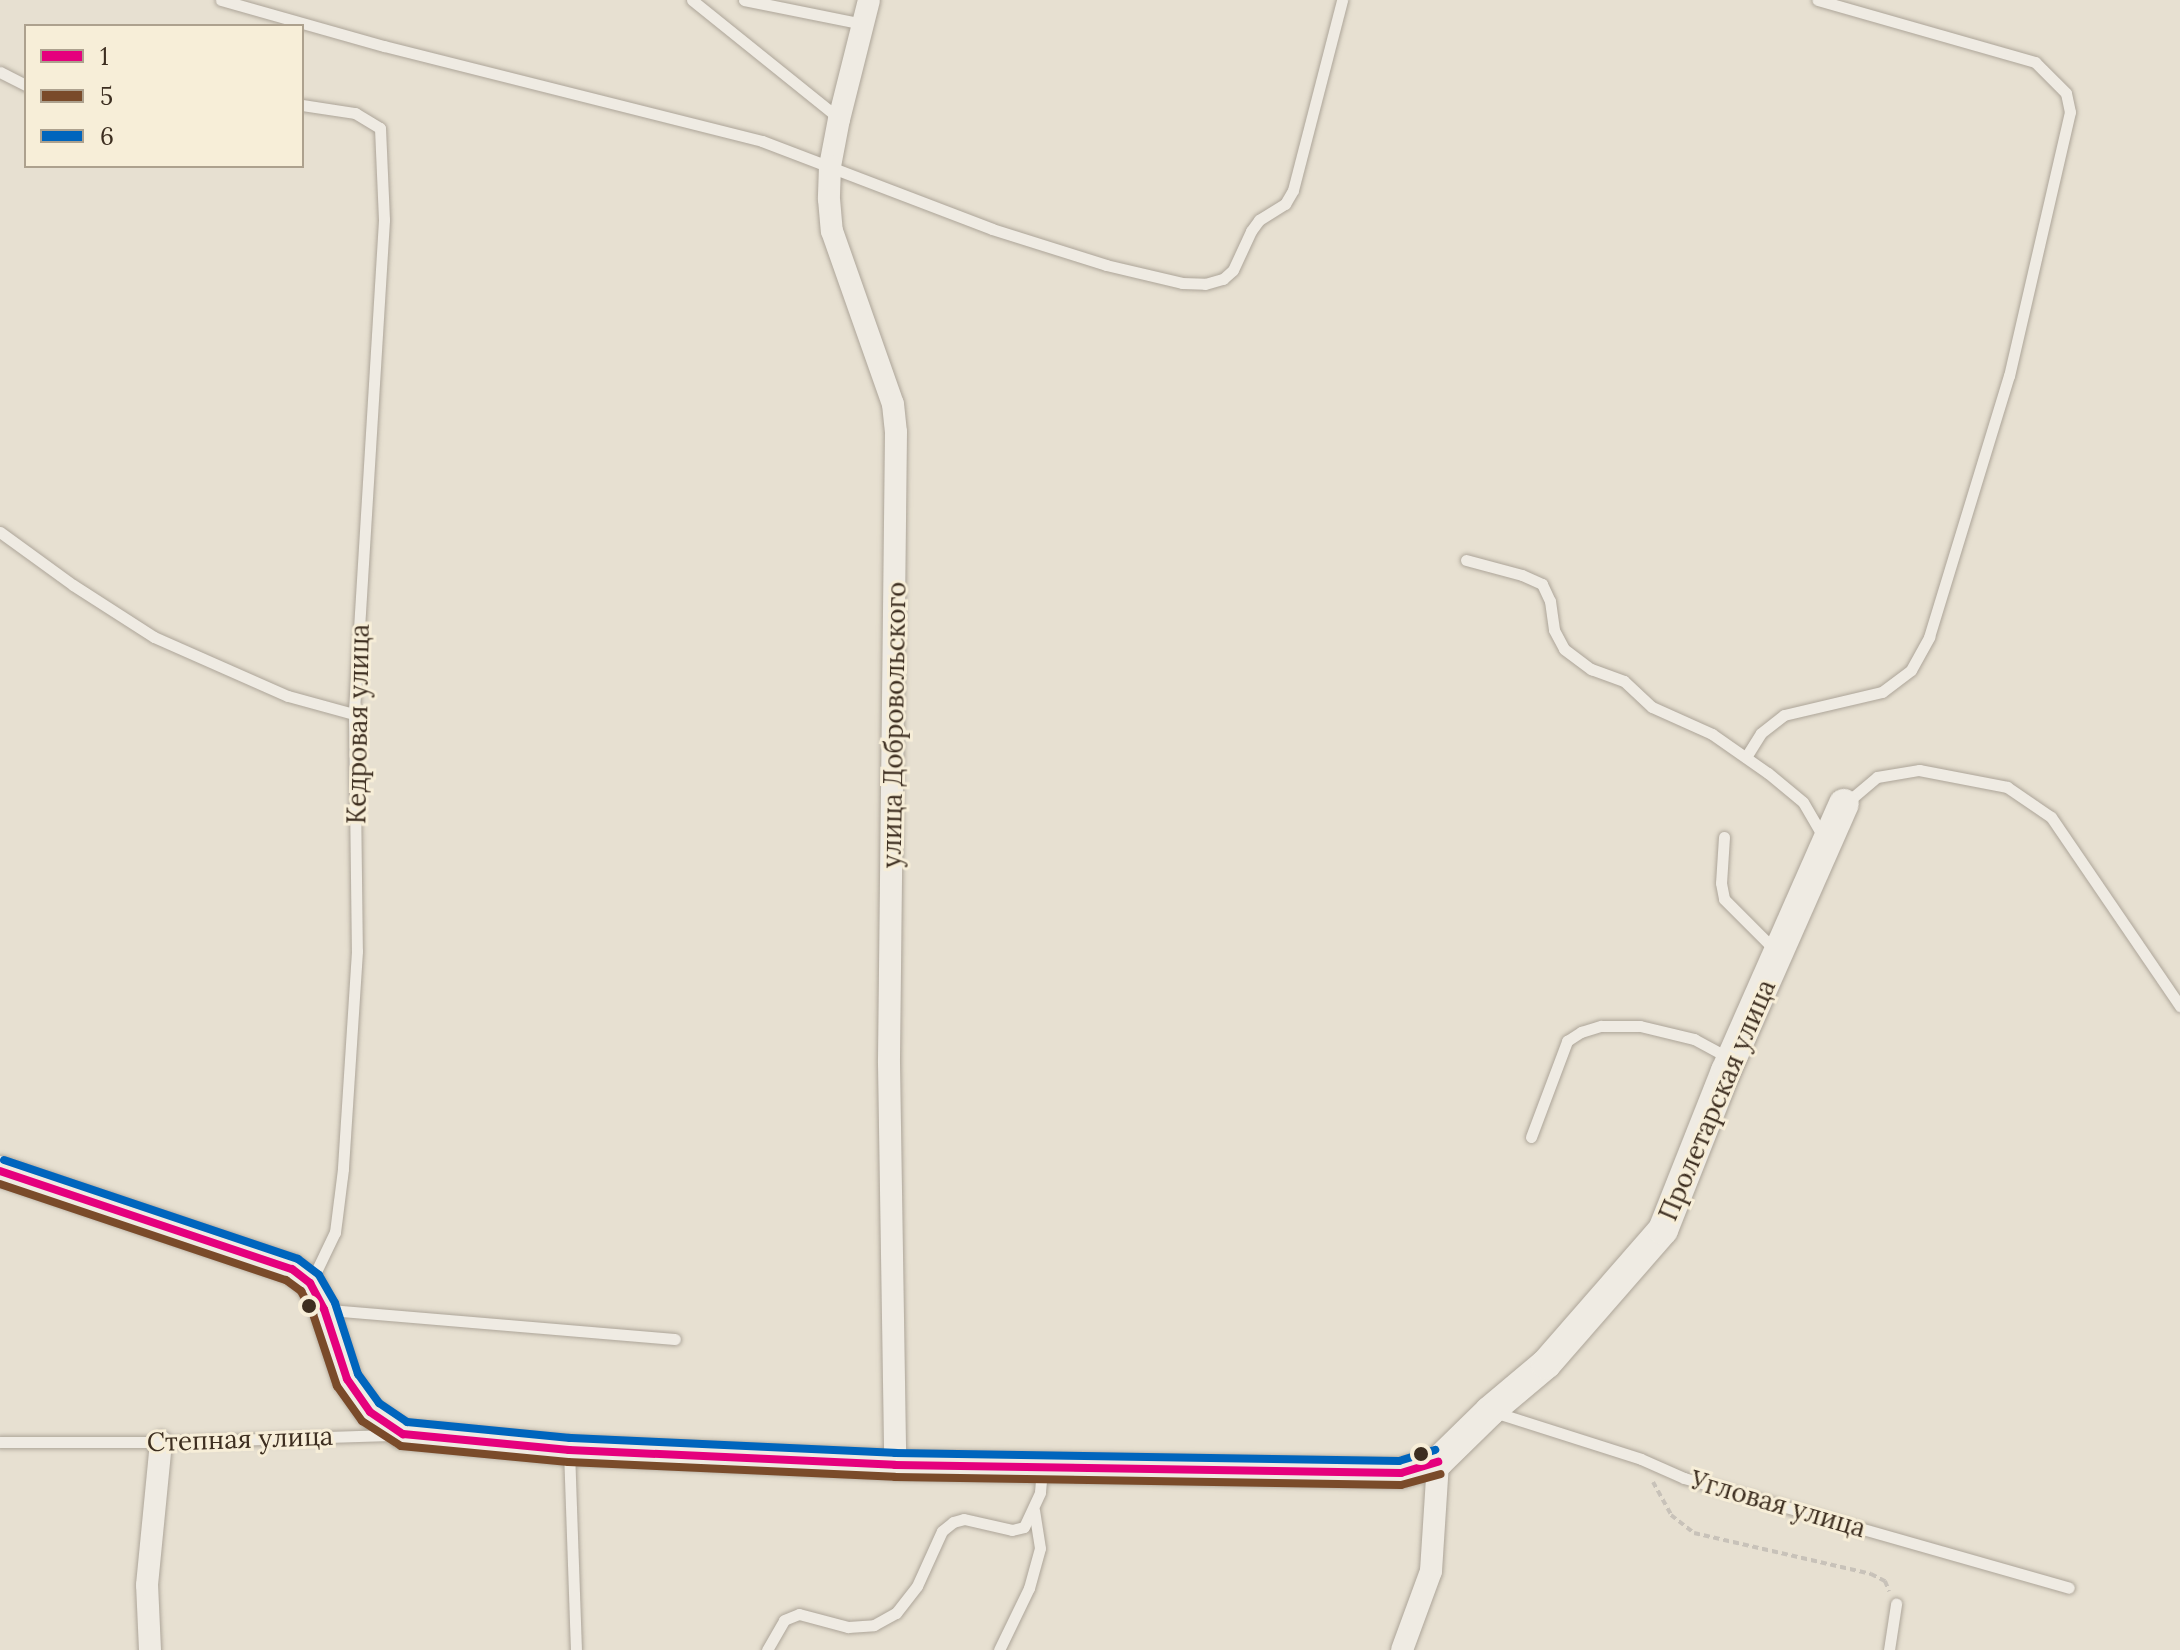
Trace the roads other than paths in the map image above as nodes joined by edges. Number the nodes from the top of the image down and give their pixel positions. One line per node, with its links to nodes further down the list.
1 (221, 0): 12 (lane)
2 (692, 0): 11 (lane)
3 (744, 0): 7 (lane)
4 (869, 0): 7 (street, улица Добровольского)
5 (1342, 0): 12 (lane)
6 (1818, 0): 16 (lane)
7 (863, 24): 11 (street, улица Добровольского)
8 (0, 72): 9 (lane)
9 (24, 84)
10 (304, 105): 15 (lane, Кедровая улица)
11 (839, 119): 12 (street, улица Добровольского)
12 (830, 166): 33 (street, улица Добровольского)
13 (0, 532): 15 (lane)
14 (1466, 560): 16 (lane)
15 (354, 714): 25 (lane, Кедровая улица)
16 (1746, 757): 19 (lane)
17 (1844, 804): 19 (street, Пролетарская улица); 21 (lane)
18 (1724, 837): 20 (lane)
19 (1827, 844): 20 (street, Пролетарская улица)
20 (1780, 955): 22 (street, Пролетарская улица)
21 (2180, 1006)
22 (1731, 1059): 23 (lane); 27 (street, Пролетарская улица)
23 (1531, 1137)
24 (0, 1171): 25 (street)
25 (317, 1296): 26 (lane); 28 (street)
26 (675, 1339)
27 (1490, 1411): 32 (street, Пролетарская улица); 36 (lane, Угловая улица)
28 (403, 1434): 30 (lane, Степная улица); 31 (street, Степная улица)
29 (0, 1442): 30 (lane, Степная улица)
30 (161, 1442): 38 (street)
31 (569, 1450): 33 (street, Степная улица); 39 (lane)
32 (1438, 1462): 34 (street, Степная улица); 42 (street)
33 (895, 1465): 34 (street, Степная улица)
34 (1042, 1468): 35 (lane)
35 (1034, 1509): 40 (lane); 41 (lane)
36 (2069, 1588)
37 (1896, 1604): 43 (lane)
38 (150, 1650)
39 (576, 1650)
40 (767, 1650)
41 (999, 1650)
42 (1402, 1650)
43 (1889, 1650)

